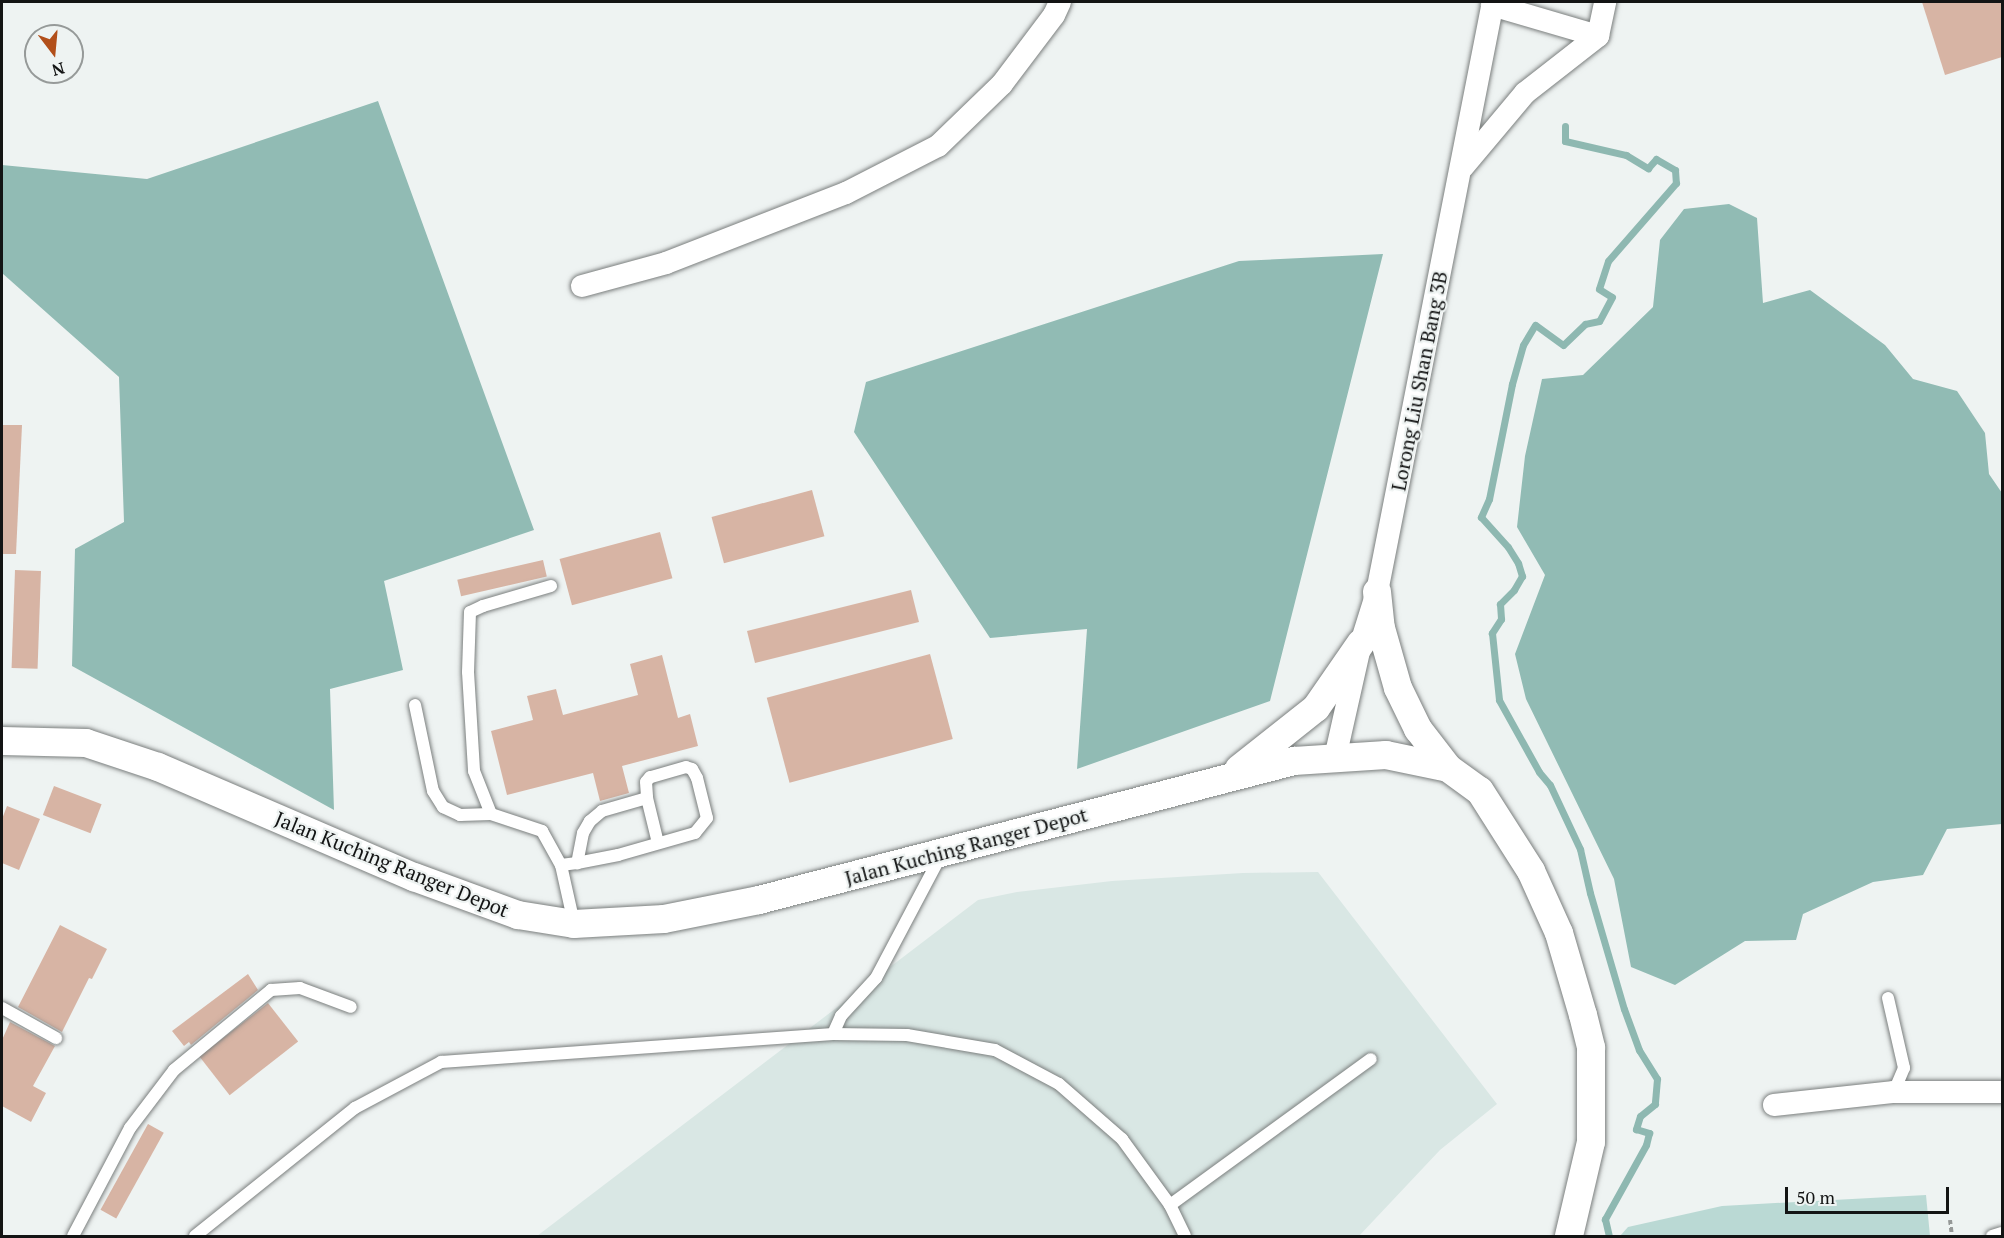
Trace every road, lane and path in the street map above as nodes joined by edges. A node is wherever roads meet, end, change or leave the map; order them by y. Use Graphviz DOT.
graph roads {
  1 [pos="1060,2"];
  2 [pos="1605,2"];
  3 [pos="1493,3"];
  4 [pos="1598,36"];
  5 [pos="1460,171"];
  6 [pos="582,286"];
  7 [pos="551,586"];
  8 [pos="1377,592"];
  9 [pos="1361,643"];
  10 [pos="415,705"];
  11 [pos="2,741"];
  12 [pos="1335,758"];
  13 [pos="1448,768"];
  14 [pos="1228,778"];
  15 [pos="647,798"];
  16 [pos="491,814"];
  17 [pos="658,843"];
  18 [pos="943,852"];
  19 [pos="577,863"];
  20 [pos="561,865"];
  21 [pos="574,924"];
  22 [pos="1888,998"];
  23 [pos="351,1007"];
  24 [pos="2,1008"];
  25 [pos="833,1034"];
  26 [pos="56,1038"];
  27 [pos="1371,1059"];
  28 [pos="1894,1092"];
  29 [pos="2002,1092"];
  30 [pos="1773,1105"];
  31 [pos="1170,1205"];
  32 [pos="1950,1220"];
  33 [pos="2002,1233"];
  34 [pos="73,1236"];
  35 [pos="195,1236"];
  36 [pos="1185,1236"];
  37 [pos="1569,1236"];
  38 [pos="1952,1236"];
  39 [pos="1992,1236"];
  1 -- 6 [label="street"];
  2 -- 4 [label="street"];
  3 -- 4 [label="street"];
  3 -- 5 [label="street, Lorong Liu Shan Bang 3B"];
  4 -- 5 [label="street"];
  5 -- 8 [label="street, Lorong Liu Shan Bang 3B"];
  7 -- 16 [label="lane"];
  8 -- 9 [label="street, Lorong Liu Shan Bang 3B"];
  8 -- 13 [label="street"];
  9 -- 12 [label="street, Lorong Liu Shan Bang 3B"];
  9 -- 14 [label="street"];
  10 -- 16 [label="lane"];
  11 -- 21 [label="street, Jalan Kuching Ranger Depot"];
  12 -- 13 [label="street, Jalan Kuching Ranger Depot"];
  12 -- 14 [label="street, Jalan Kuching Ranger Depot"];
  13 -- 37 [label="street, Jalan Kuching Ranger Depot"];
  14 -- 18 [label="street, Jalan Kuching Ranger Depot"];
  15 -- 17 [label="lane"];
  15 -- 17 [label="lane"];
  15 -- 19 [label="lane"];
  16 -- 20 [label="lane"];
  17 -- 19 [label="lane"];
  18 -- 21 [label="street, Jalan Kuching Ranger Depot"];
  18 -- 25 [label="lane"];
  19 -- 20 [label="lane"];
  20 -- 21 [label="lane"];
  22 -- 28 [label="lane"];
  23 -- 34 [label="lane"];
  24 -- 26 [label="lane"];
  25 -- 31 [label="lane"];
  25 -- 35 [label="lane"];
  27 -- 31 [label="lane"];
  28 -- 29 [label="street"];
  28 -- 30 [label="street"];
  31 -- 36 [label="lane"];
  32 -- 38 [label="path"];
  33 -- 39 [label="lane"];
}
